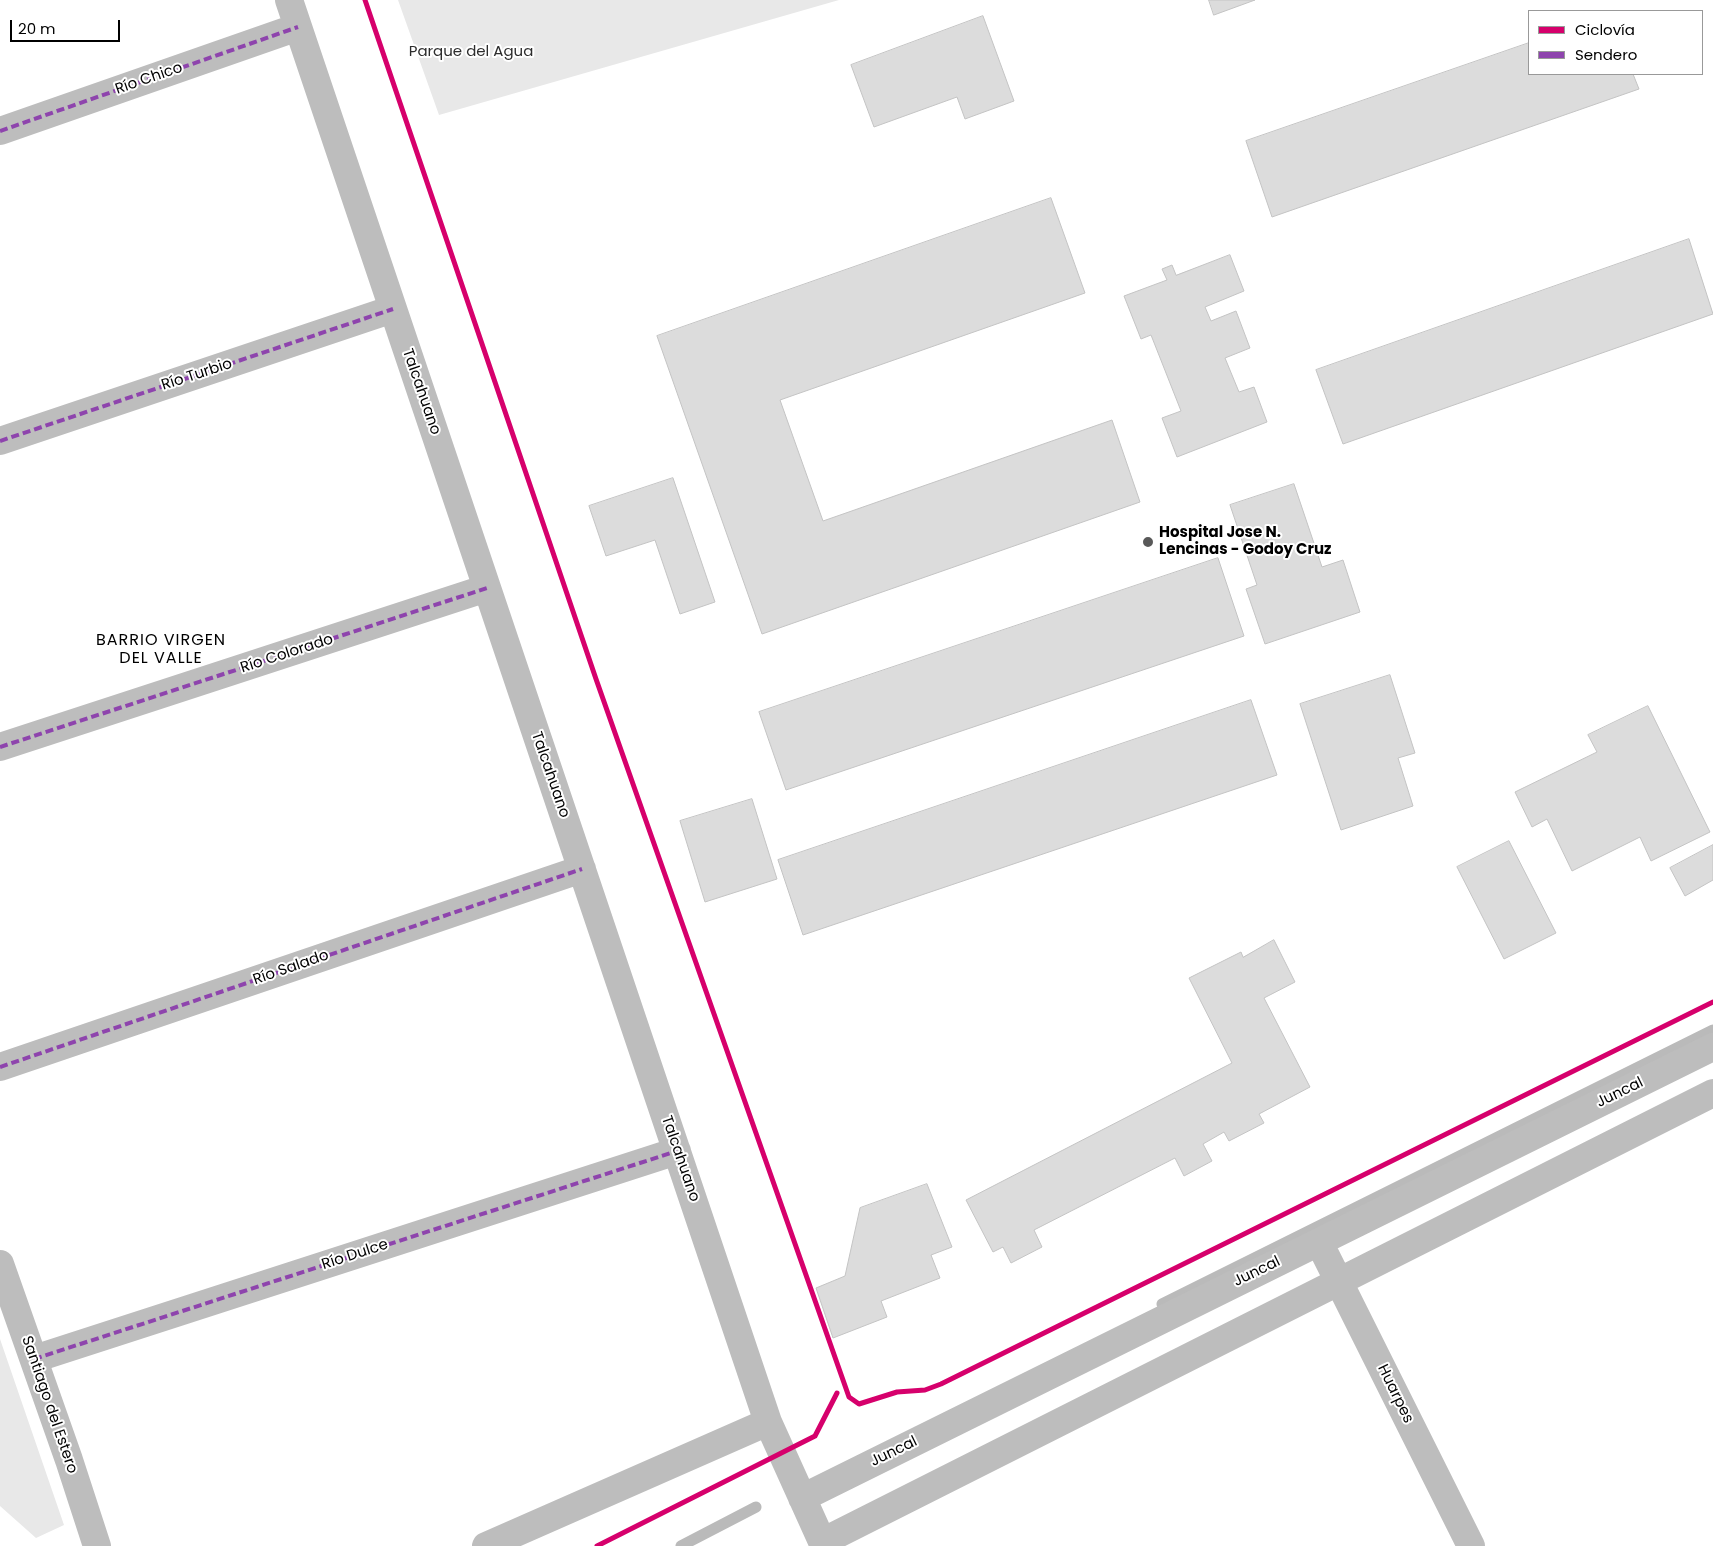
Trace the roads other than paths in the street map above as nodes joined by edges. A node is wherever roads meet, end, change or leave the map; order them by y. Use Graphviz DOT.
graph roads {
  1 [pos="289,0"];
  2 [pos="298,26"];
  3 [pos="0,131"];
  4 [pos="393,309"];
  5 [pos="0,441"];
  6 [pos="488,588"];
  7 [pos="0,747"];
  8 [pos="582,869"];
  9 [pos="1713,1047"];
  10 [pos="0,1067"];
  11 [pos="1713,1092"];
  12 [pos="677,1151"];
  13 [pos="1319,1242"];
  14 [pos="0,1264"];
  15 [pos="1339,1281"];
  16 [pos="34,1360"];
  17 [pos="768,1422"];
  18 [pos="802,1498"];
  19 [pos="823,1544"];
  20 [pos="97,1546"];
  21 [pos="486,1546"];
  22 [pos="1471,1546"];
  1 -- 2 [label="street, Talcahuano"];
  2 -- 3 [label="street, Río Chico"];
  2 -- 4 [label="street, Talcahuano"];
  4 -- 5 [label="street, Río Turbio"];
  4 -- 6 [label="street, Talcahuano"];
  6 -- 7 [label="street, Río Colorado"];
  6 -- 8 [label="street, Talcahuano"];
  8 -- 10 [label="street, Río Salado"];
  8 -- 12 [label="street, Talcahuano"];
  9 -- 13 [label="street, Juncal"];
  11 -- 15 [label="street"];
  12 -- 16 [label="street, Río Dulce"];
  12 -- 17 [label="street, Talcahuano"];
  13 -- 15 [label="street, Huarpes"];
  13 -- 18 [label="street, Juncal"];
  14 -- 16 [label="street, Santiago del Estero"];
  15 -- 19 [label="street"];
  15 -- 22 [label="street, Huarpes"];
  16 -- 20 [label="street, Santiago del Estero"];
  17 -- 18 [label="street, Talcahuano"];
  17 -- 21 [label="street"];
  18 -- 19 [label="street, Talcahuano"];
}
